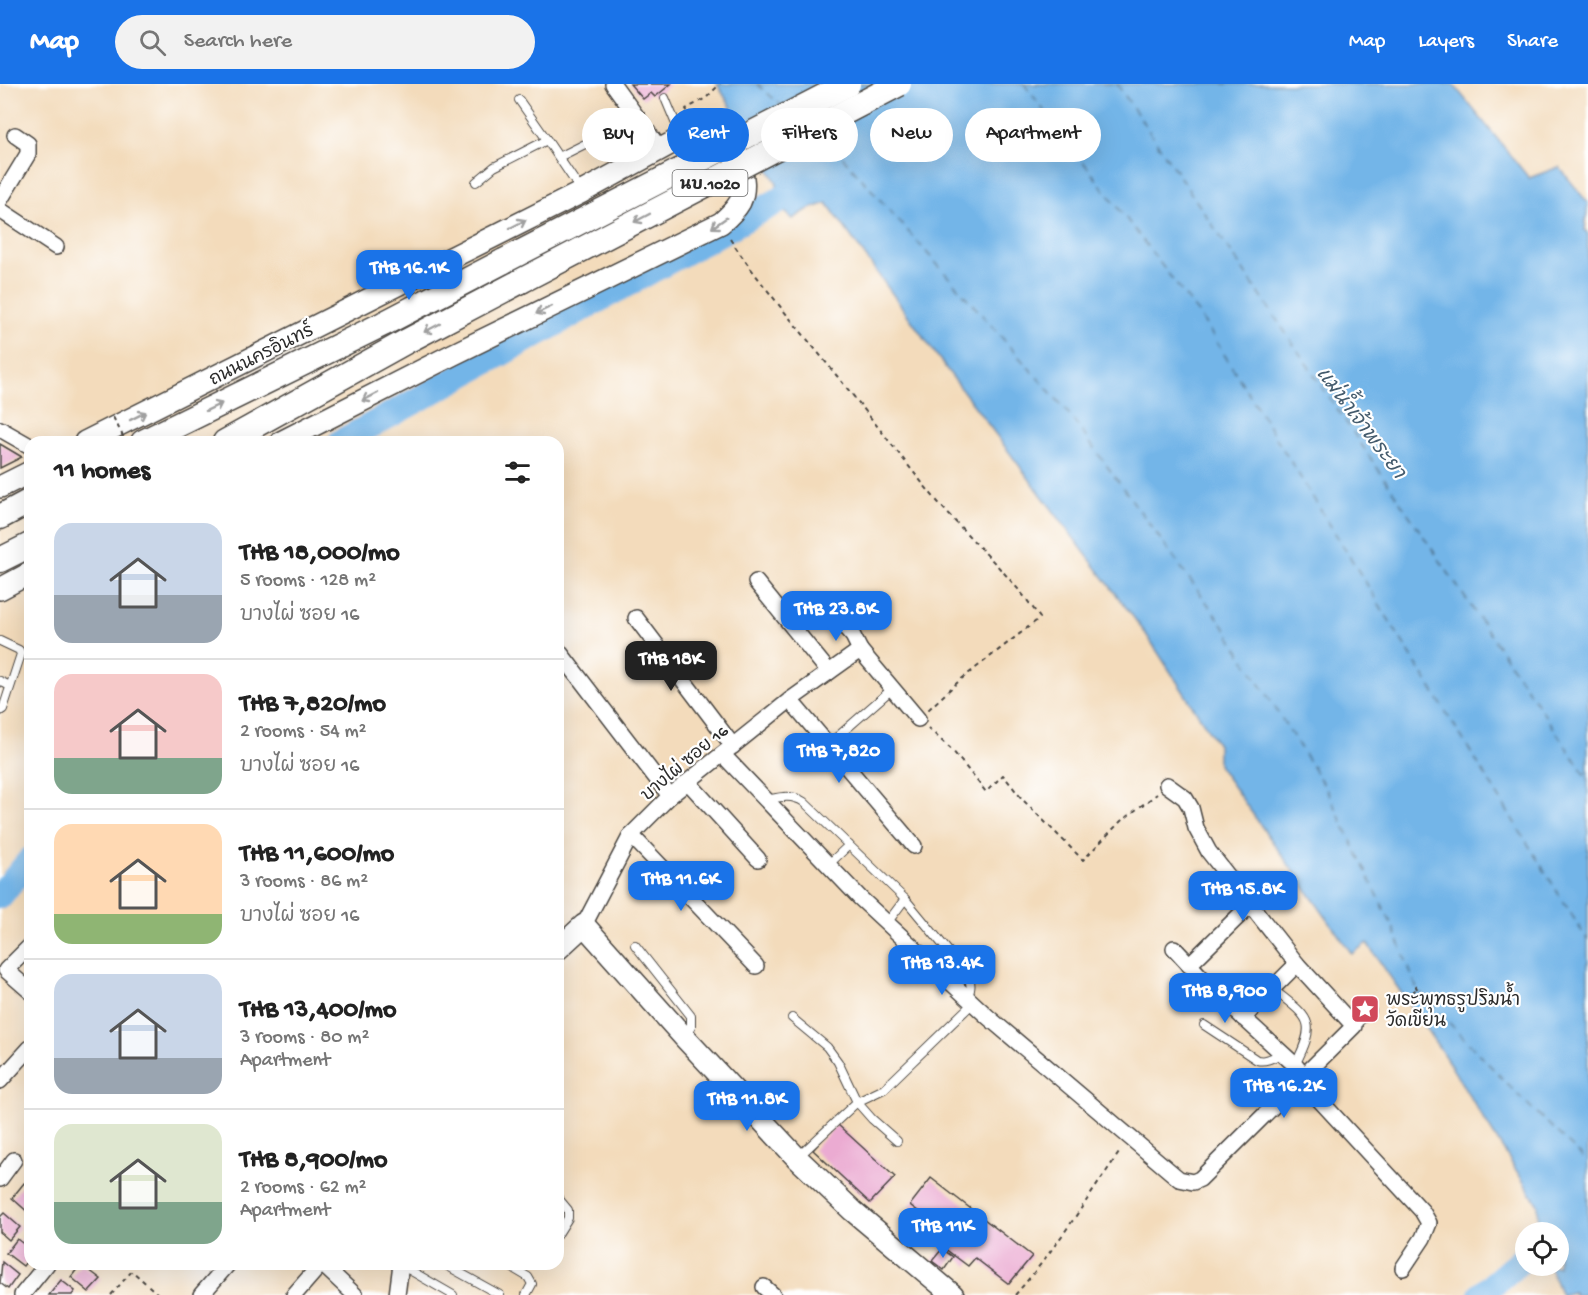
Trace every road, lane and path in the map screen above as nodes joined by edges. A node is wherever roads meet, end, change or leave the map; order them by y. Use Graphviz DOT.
graph roads {
  1 [pos="613,84"];
  2 [pos="720,84"];
  3 [pos="848,84"];
  4 [pos="899,84"];
  5 [pos="665,99"];
  6 [pos="519,100"];
  7 [pos="671,108"];
  8 [pos="688,108"];
  9 [pos="15,135"];
  10 [pos="547,140"];
  11 [pos="582,146"];
  12 [pos="667,146"];
  13 [pos="660,149"];
  14 [pos="559,157"];
  15 [pos="738,162"];
  16 [pos="476,182"];
  17 [pos="582,192"];
  18 [pos="0,200"];
  19 [pos="4,215"];
  20 [pos="728,236"];
  21 [pos="56,247"];
  22 [pos="113,417"];
  23 [pos="0,429"];
  24 [pos="98,436"];
  25 [pos="123,436"];
  26 [pos="155,436"];
  27 [pos="236,436"];
  28 [pos="293,436"];
  29 [pos="24,443"];
  30 [pos="24,474"];
  31 [pos="0,487"];
  32 [pos="24,504"];
  33 [pos="0,517"];
  34 [pos="24,547"];
  35 [pos="0,560"];
  36 [pos="24,576"];
  37 [pos="756,582"];
  38 [pos="0,589"];
  39 [pos="636,618"];
  40 [pos="838,619"];
  41 [pos="0,641"];
  42 [pos="860,650"];
  43 [pos="564,658"];
  44 [pos="829,672"];
  45 [pos="0,681"];
  46 [pos="10,686"];
  47 [pos="892,689"];
  48 [pos="790,700"];
  49 [pos="0,711"];
  50 [pos="918,719"];
  51 [pos="836,738"];
  52 [pos="728,751"];
  53 [pos="688,782"];
  54 [pos="1163,789"];
  55 [pos="670,796"];
  56 [pos="766,800"];
  57 [pos="631,835"];
  58 [pos="849,845"];
  59 [pos="914,846"];
  60 [pos="758,859"];
  61 [pos="828,865"];
  62 [pos="905,899"];
  63 [pos="1251,905"];
  64 [pos="887,923"];
  65 [pos="584,925"];
  66 [pos="564,943"];
  67 [pos="635,945"];
  68 [pos="1174,948"];
  69 [pos="24,952"];
  70 [pos="953,958"];
  71 [pos="1297,964"];
  72 [pos="1189,965"];
  73 [pos="756,966"];
  74 [pos="943,973"];
  75 [pos="24,986"];
  76 [pos="1273,988"];
  77 [pos="1417,988"];
  78 [pos="1404,997"];
  79 [pos="970,1000"];
  80 [pos="1372,1011"];
  81 [pos="792,1018"];
  82 [pos="1243,1018"];
  83 [pos="1204,1025"];
  84 [pos="1354,1026"];
  85 [pos="683,1036"];
  86 [pos="1282,1053"];
  87 [pos="24,1054"];
  88 [pos="3,1073"];
  89 [pos="1300,1073"];
  90 [pos="857,1102"];
  91 [pos="1130,1137"];
  92 [pos="897,1140"];
  93 [pos="797,1158"];
  94 [pos="14,1160"];
  95 [pos="0,1179"];
  96 [pos="564,1205"];
  97 [pos="564,1224"];
  98 [pos="1403,1268"];
  99 [pos="42,1270"];
  100 [pos="223,1270"];
  101 [pos="317,1270"];
  102 [pos="329,1270"];
  103 [pos="401,1270"];
  104 [pos="410,1270"];
  105 [pos="455,1270"];
  106 [pos="516,1270"];
  107 [pos="21,1295"];
  108 [pos="111,1295"];
  109 [pos="159,1295"];
  110 [pos="201,1295"];
  111 [pos="294,1295"];
  112 [pos="356,1295"];
  113 [pos="397,1295"];
  114 [pos="453,1295"];
  115 [pos="500,1295"];
  116 [pos="526,1295"];
  117 [pos="953,1295"];
  118 [pos="1014,1295"];
  1 -- 13 [label="street"];
  2 -- 8 [label="path"];
  26 -- 3 [label="main road, ถนนนครอินทร์ / นบ.1020, one-way, bridge"];
  4 -- 27 [label="main road, นบ.1020, one-way, bridge"];
  5 -- 7 [label="lane"];
  6 -- 10 [label="lane"];
  9 -- 18 [label="street"];
  10 -- 14 [label="lane"];
  10 -- 16 [label="lane"];
  11 -- 14 [label="lane"];
  12 -- 13 [label="main road, ถนนนครอินทร์ / นบ.1020"];
  13 -- 17 [label="main road, ถนนนครอินทร์ / นบ.1020"];
  14 -- 17 [label="lane"];
  15 -- 28 [label="main road, นบ.1020, one-way"];
  24 -- 17 [label="main road, ถนนนครอินทร์ / นบ.1020, one-way"];
  19 -- 21 [label="street"];
  20 -- 50 [label="path"];
  22 -- 25 [label="path, bridge"];
  23 -- 29 [label="street"];
  30 -- 31 [label="main road"];
  32 -- 33 [label="main road"];
  34 -- 35 [label="main road"];
  36 -- 38 [label="main road"];
  37 -- 44 [label="street"];
  39 -- 52 [label="street"];
  40 -- 42 [label="street"];
  41 -- 46 [label="lane"];
  42 -- 44 [label="street, บางไผ่ ซอย 16"];
  42 -- 47 [label="street"];
  43 -- 55 [label="street"];
  44 -- 48 [label="street, บางไผ่ ซอย 16"];
  45 -- 46 [label="lane"];
  46 -- 49 [label="lane"];
  47 -- 50 [label="street"];
  47 -- 51 [label="lane"];
  48 -- 52 [label="street, บางไผ่ ซอย 16"];
  48 -- 59 [label="street"];
  50 -- 54 [label="path"];
  52 -- 53 [label="street, บางไผ่ ซอย 16"];
  52 -- 56 [label="street"];
  53 -- 55 [label="street, บางไผ่ ซอย 16"];
  53 -- 60 [label="street"];
  54 -- 63 [label="street"];
  55 -- 57 [label="street, บางไผ่ ซอย 16"];
  56 -- 58 [label="lane"];
  56 -- 61 [label="street"];
  57 -- 65 [label="street, บางไผ่ ซอย 16"];
  57 -- 73 [label="street"];
  58 -- 61 [label="lane"];
  58 -- 62 [label="lane"];
  61 -- 64 [label="street"];
  62 -- 64 [label="lane"];
  62 -- 70 [label="lane"];
  63 -- 71 [label="street"];
  63 -- 72 [label="street"];
  64 -- 74 [label="street"];
  65 -- 66 [label="main road"];
  65 -- 85 [label="main road"];
  67 -- 85 [label="lane"];
  68 -- 72 [label="street"];
  69 -- 75 [label="street"];
  70 -- 74 [label="lane"];
  70 -- 79 [label="lane"];
  71 -- 76 [label="street"];
  71 -- 84 [label="street"];
  72 -- 82 [label="street"];
  74 -- 79 [label="street"];
  76 -- 82 [label="street"];
  76 -- 89 [label="lane"];
  77 -- 78 [label="path"];
  79 -- 90 [label="lane"];
  79 -- 91 [label="street"];
  80 -- 84 [label="lane"];
  81 -- 90 [label="lane"];
  82 -- 86 [label="street"];
  83 -- 86 [label="lane"];
  84 -- 89 [label="street"];
  85 -- 93 [label="main road"];
  86 -- 89 [label="street"];
  87 -- 88 [label="street"];
  89 -- 91 [label="street"];
  89 -- 98 [label="street"];
  90 -- 92 [label="lane"];
  90 -- 93 [label="lane"];
  91 -- 118 [label="path"];
  93 -- 117 [label="main road"];
  94 -- 95 [label="street"];
  96 -- 97 [label="lane"];
  99 -- 107 [label="street"];
  100 -- 110 [label="street"];
  101 -- 111 [label="street"];
  102 -- 112 [label="street"];
  103 -- 113 [label="street"];
  104 -- 114 [label="lane"];
  105 -- 115 [label="lane"];
  106 -- 116 [label="lane"];
  108 -- 109 [label="path"];
}
